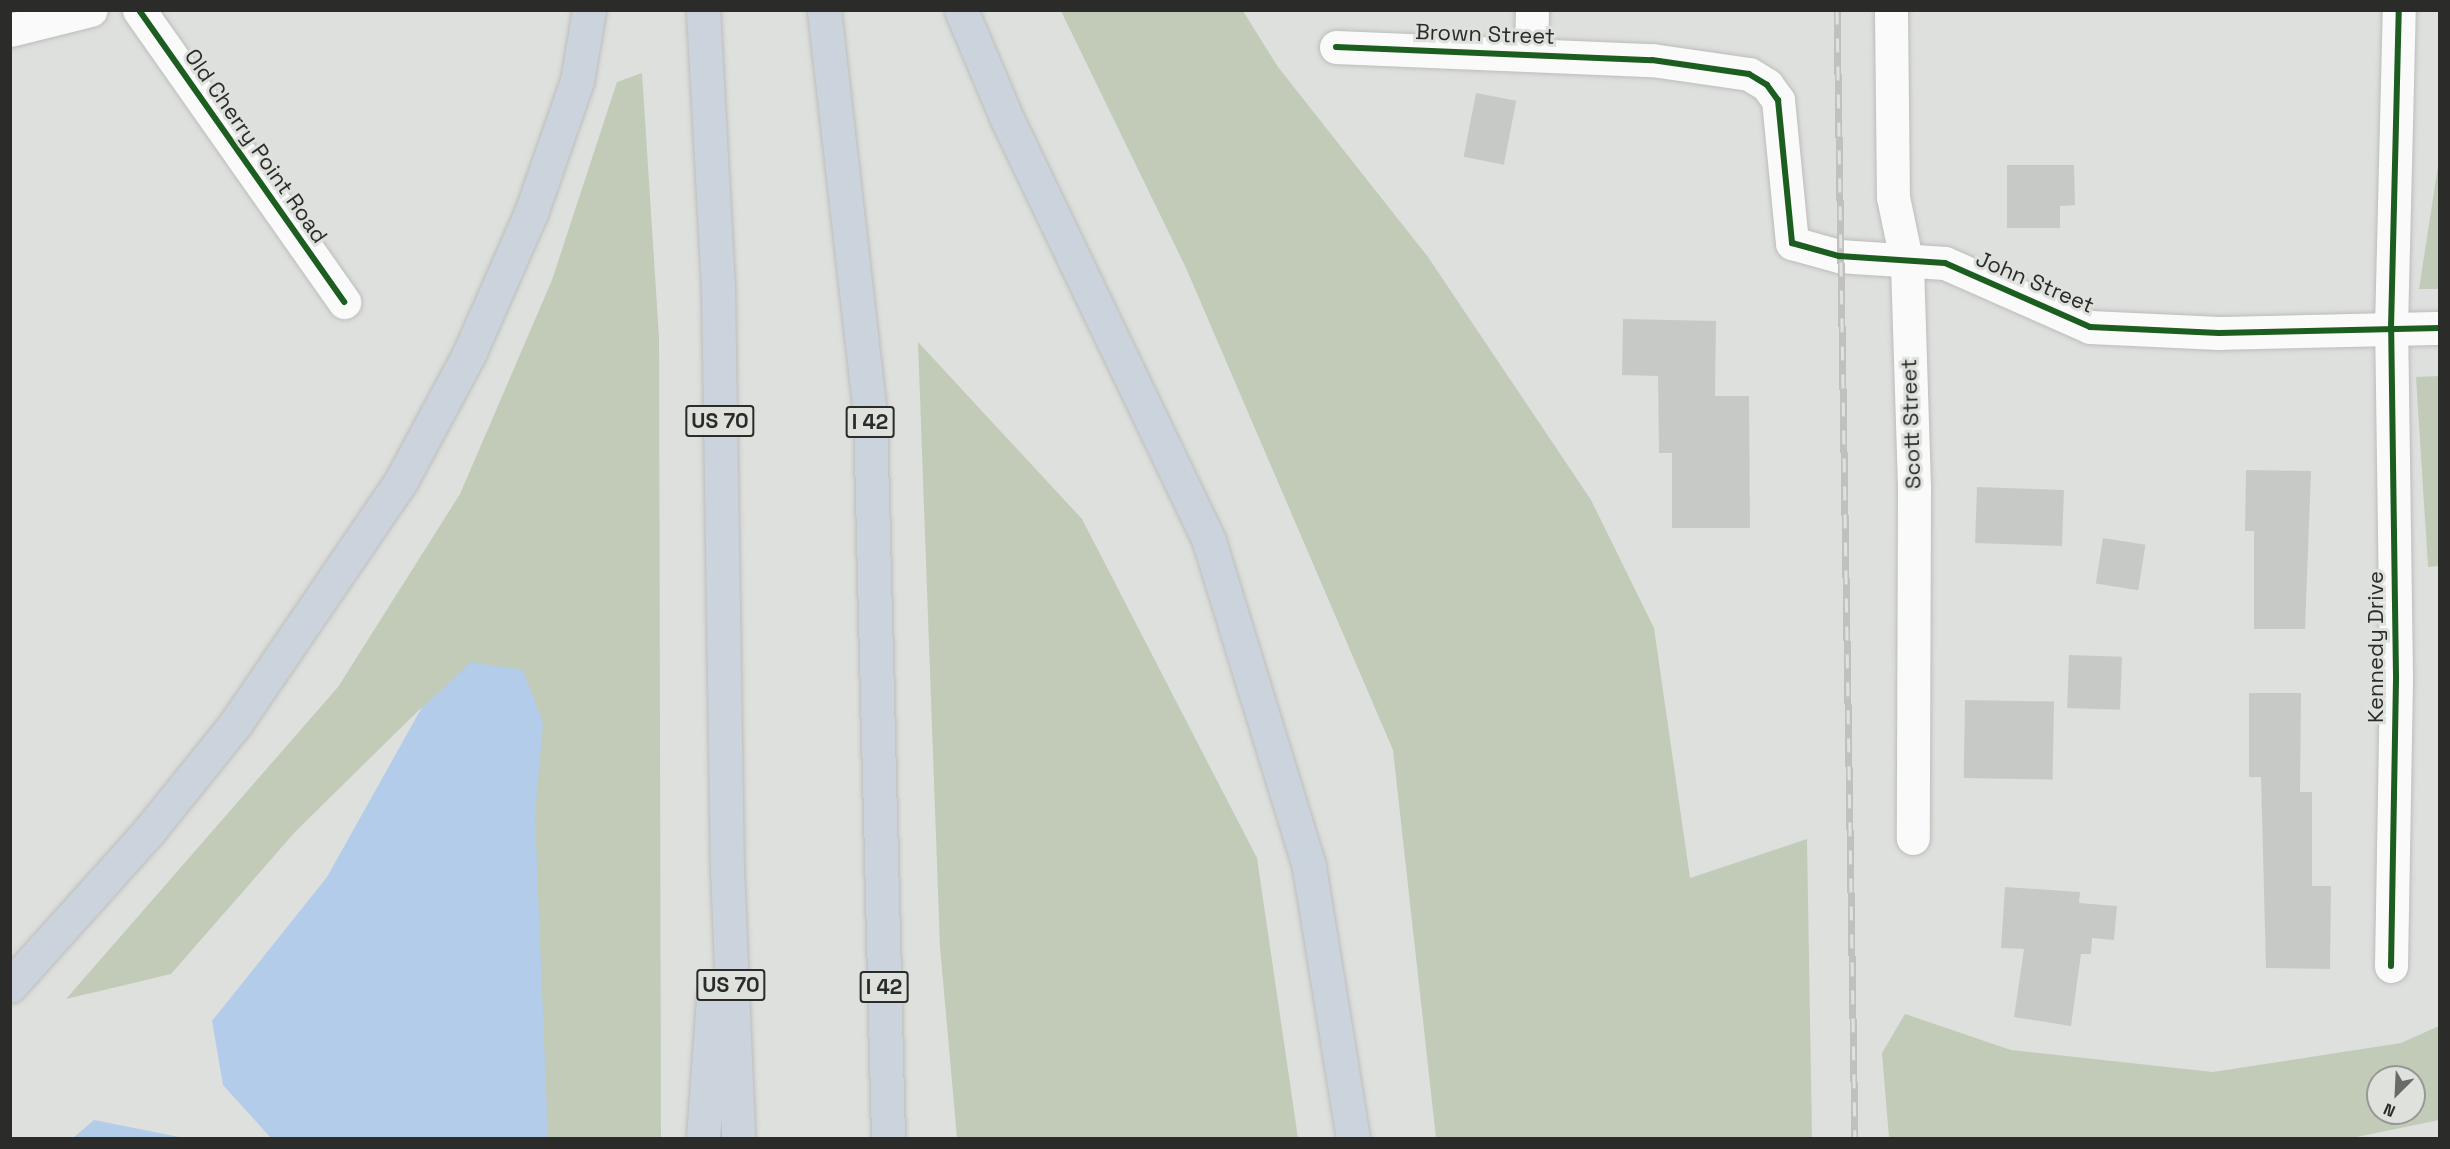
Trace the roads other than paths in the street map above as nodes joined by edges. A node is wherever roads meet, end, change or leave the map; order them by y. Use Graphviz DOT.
graph roads {
  1 [pos="91,10"];
  2 [pos="139,10"];
  3 [pos="590,10"];
  4 [pos="704,10"];
  5 [pos="824,10"];
  6 [pos="961,10"];
  7 [pos="1532,10"];
  8 [pos="1891,10"];
  9 [pos="2398,10"];
  10 [pos="10,30"];
  11 [pos="1336,47"];
  12 [pos="1531,53"];
  13 [pos="1759,78"];
  14 [pos="1907,264"];
  15 [pos="344,302"];
  16 [pos="2391,328"];
  17 [pos="2439,328"];
  18 [pos="726,832"];
  19 [pos="1912,838"];
  20 [pos="2391,966"];
  21 [pos="10,986"];
  22 [pos="703,1138"];
  23 [pos="738,1138"];
  24 [pos="888,1138"];
  25 [pos="1353,1138"];
  1 -- 10 [label="street"];
  2 -- 15 [label="street, Old Cherry Point Road"];
  3 -- 21 [label="highway"];
  4 -- 18 [label="highway, US 70"];
  5 -- 24 [label="highway, I 42"];
  6 -- 25 [label="highway"];
  7 -- 12 [label="street"];
  8 -- 14 [label="street, Scott Street"];
  9 -- 16 [label="street, Kennedy Drive"];
  11 -- 12 [label="street, Brown Street"];
  12 -- 13 [label="street, Brown Street"];
  13 -- 14 [label="street, John Street"];
  14 -- 16 [label="street, John Street"];
  14 -- 19 [label="street, Scott Street"];
  16 -- 17 [label="street, John Street"];
  16 -- 20 [label="street, Kennedy Drive"];
  18 -- 22 [label="highway"];
  18 -- 23 [label="highway, US 70"];
}
